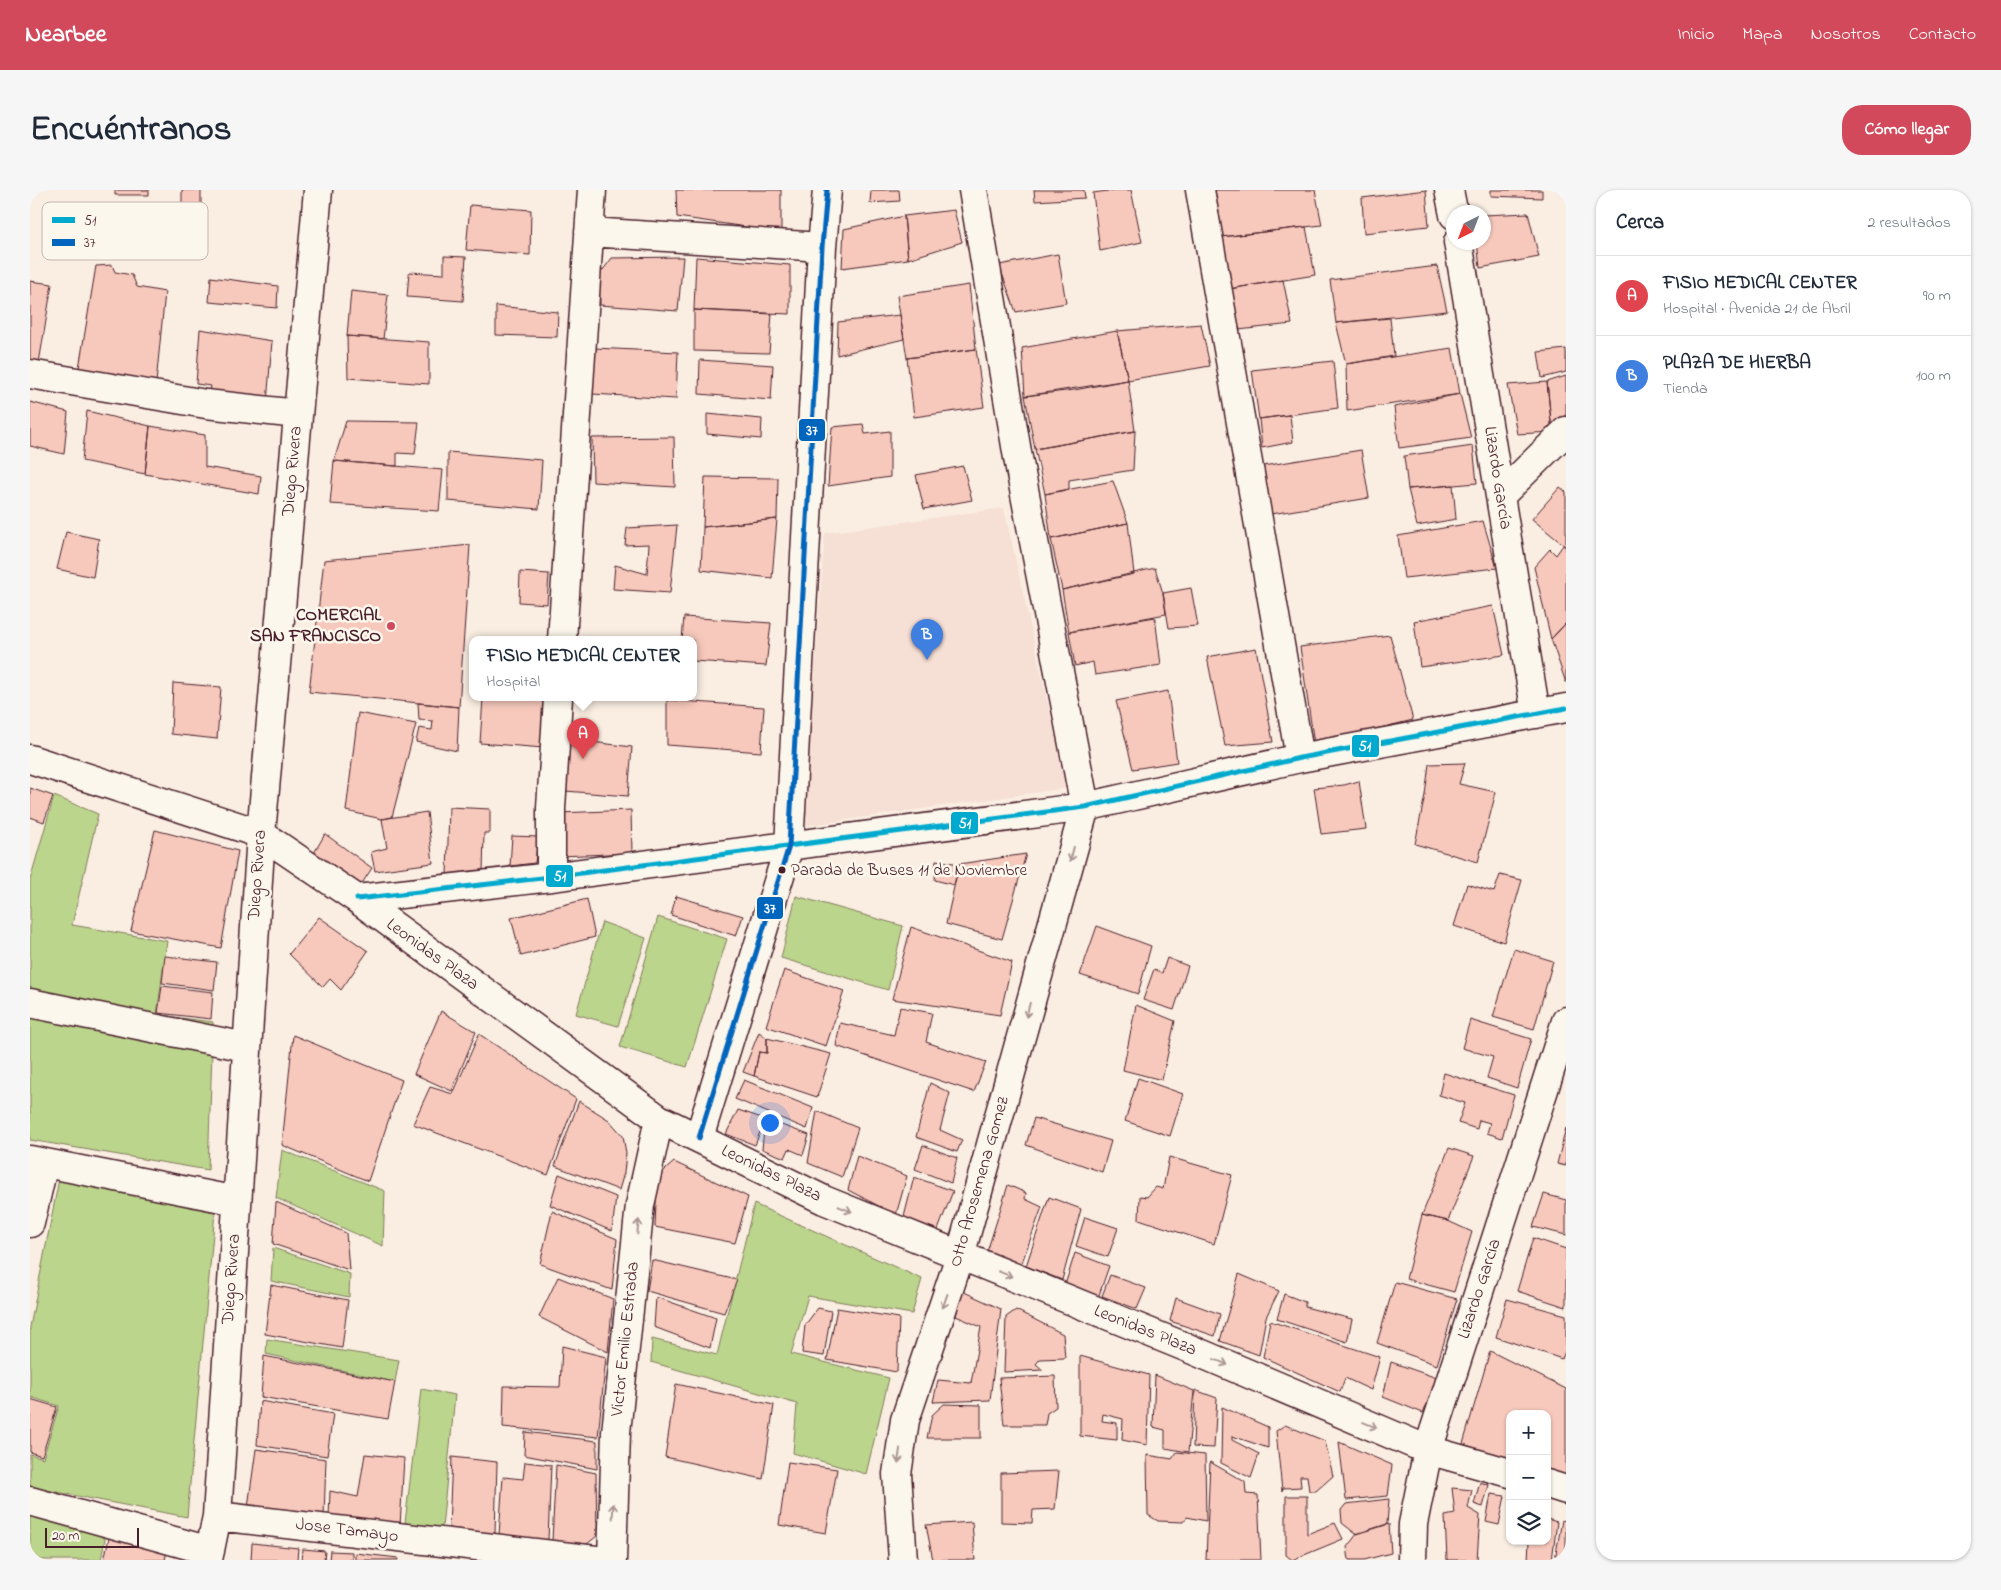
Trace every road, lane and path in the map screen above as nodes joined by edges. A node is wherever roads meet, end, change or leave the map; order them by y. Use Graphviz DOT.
graph roads {
  1 [pos="318,190"];
  2 [pos="592,190"];
  3 [pos="827,190"];
  4 [pos="973,190"];
  5 [pos="1200,190"];
  6 [pos="1449,190"];
  7 [pos="1452,205"];
  8 [pos="589,232"];
  9 [pos="822,247"];
  10 [pos="1459,250"];
  11 [pos="30,374"];
  12 [pos="298,414"];
  13 [pos="1566,431"];
  14 [pos="1500,496"];
  15 [pos="562,636"];
  16 [pos="558,701"];
  17 [pos="1566,708"];
  18 [pos="1536,714"];
  19 [pos="1300,758"];
  20 [pos="30,759"];
  21 [pos="1085,807"];
  22 [pos="261,834"];
  23 [pos="789,846"];
  24 [pos="551,878"];
  25 [pos="357,899"];
  26 [pos="30,1003"];
  27 [pos="1566,1022"];
  28 [pos="246,1047"];
  29 [pos="659,1120"];
  30 [pos="699,1138"];
  31 [pos="37,1162"];
  32 [pos="237,1201"];
  33 [pos="30,1223"];
  34 [pos="960,1256"];
  35 [pos="1428,1450"];
  36 [pos="1506,1472"];
  37 [pos="1551,1485"];
  38 [pos="1566,1490"];
  39 [pos="30,1501"];
  40 [pos="217,1516"];
  41 [pos="209,1555"];
  42 [pos="596,1560"];
  43 [pos="612,1560"];
  44 [pos="903,1560"];
  45 [pos="1412,1560"];
  1 -- 12 [label="street, Diego Rivera"];
  2 -- 8 [label="street"];
  3 -- 9 [label="street"];
  4 -- 21 [label="street"];
  5 -- 19 [label="street"];
  6 -- 7 [label="street"];
  8 -- 9 [label="street"];
  8 -- 15 [label="street"];
  9 -- 23 [label="street"];
  10 -- 14 [label="street, Lizardo García"];
  11 -- 12 [label="street"];
  12 -- 22 [label="street, Diego Rivera"];
  13 -- 14 [label="street"];
  14 -- 18 [label="street, Lizardo García"];
  16 -- 24 [label="street"];
  17 -- 18 [label="street"];
  18 -- 19 [label="street"];
  19 -- 21 [label="street"];
  20 -- 22 [label="street, Leonidas Plaza"];
  21 -- 23 [label="street"];
  21 -- 34 [label="street, Otto Arosemena Gomez, one-way"];
  22 -- 25 [label="street, Leonidas Plaza"];
  22 -- 28 [label="street, Diego Rivera"];
  23 -- 24 [label="street"];
  23 -- 30 [label="street"];
  24 -- 25 [label="street"];
  25 -- 29 [label="street, Leonidas Plaza"];
  26 -- 28 [label="street"];
  27 -- 35 [label="street, Lizardo García"];
  28 -- 32 [label="street, Diego Rivera"];
  29 -- 30 [label="street, Leonidas Plaza"];
  43 -- 29 [label="street, Victor Emilio Estrada, one-way"];
  30 -- 34 [label="street, Leonidas Plaza, one-way"];
  31 -- 32 [label="street"];
  31 -- 33 [label="street"];
  32 -- 40 [label="street, Diego Rivera"];
  34 -- 35 [label="street, Leonidas Plaza, one-way"];
  34 -- 44 [label="street, Otto Arosemena Gomez, one-way"];
  35 -- 36 [label="street, Leonidas Plaza"];
  35 -- 45 [label="street, Lizardo García"];
  37 -- 38 [label="street"];
  39 -- 41 [label="street"];
  40 -- 41 [label="street, Diego Rivera"];
  40 -- 42 [label="street, Jose Tamayo"];
}
